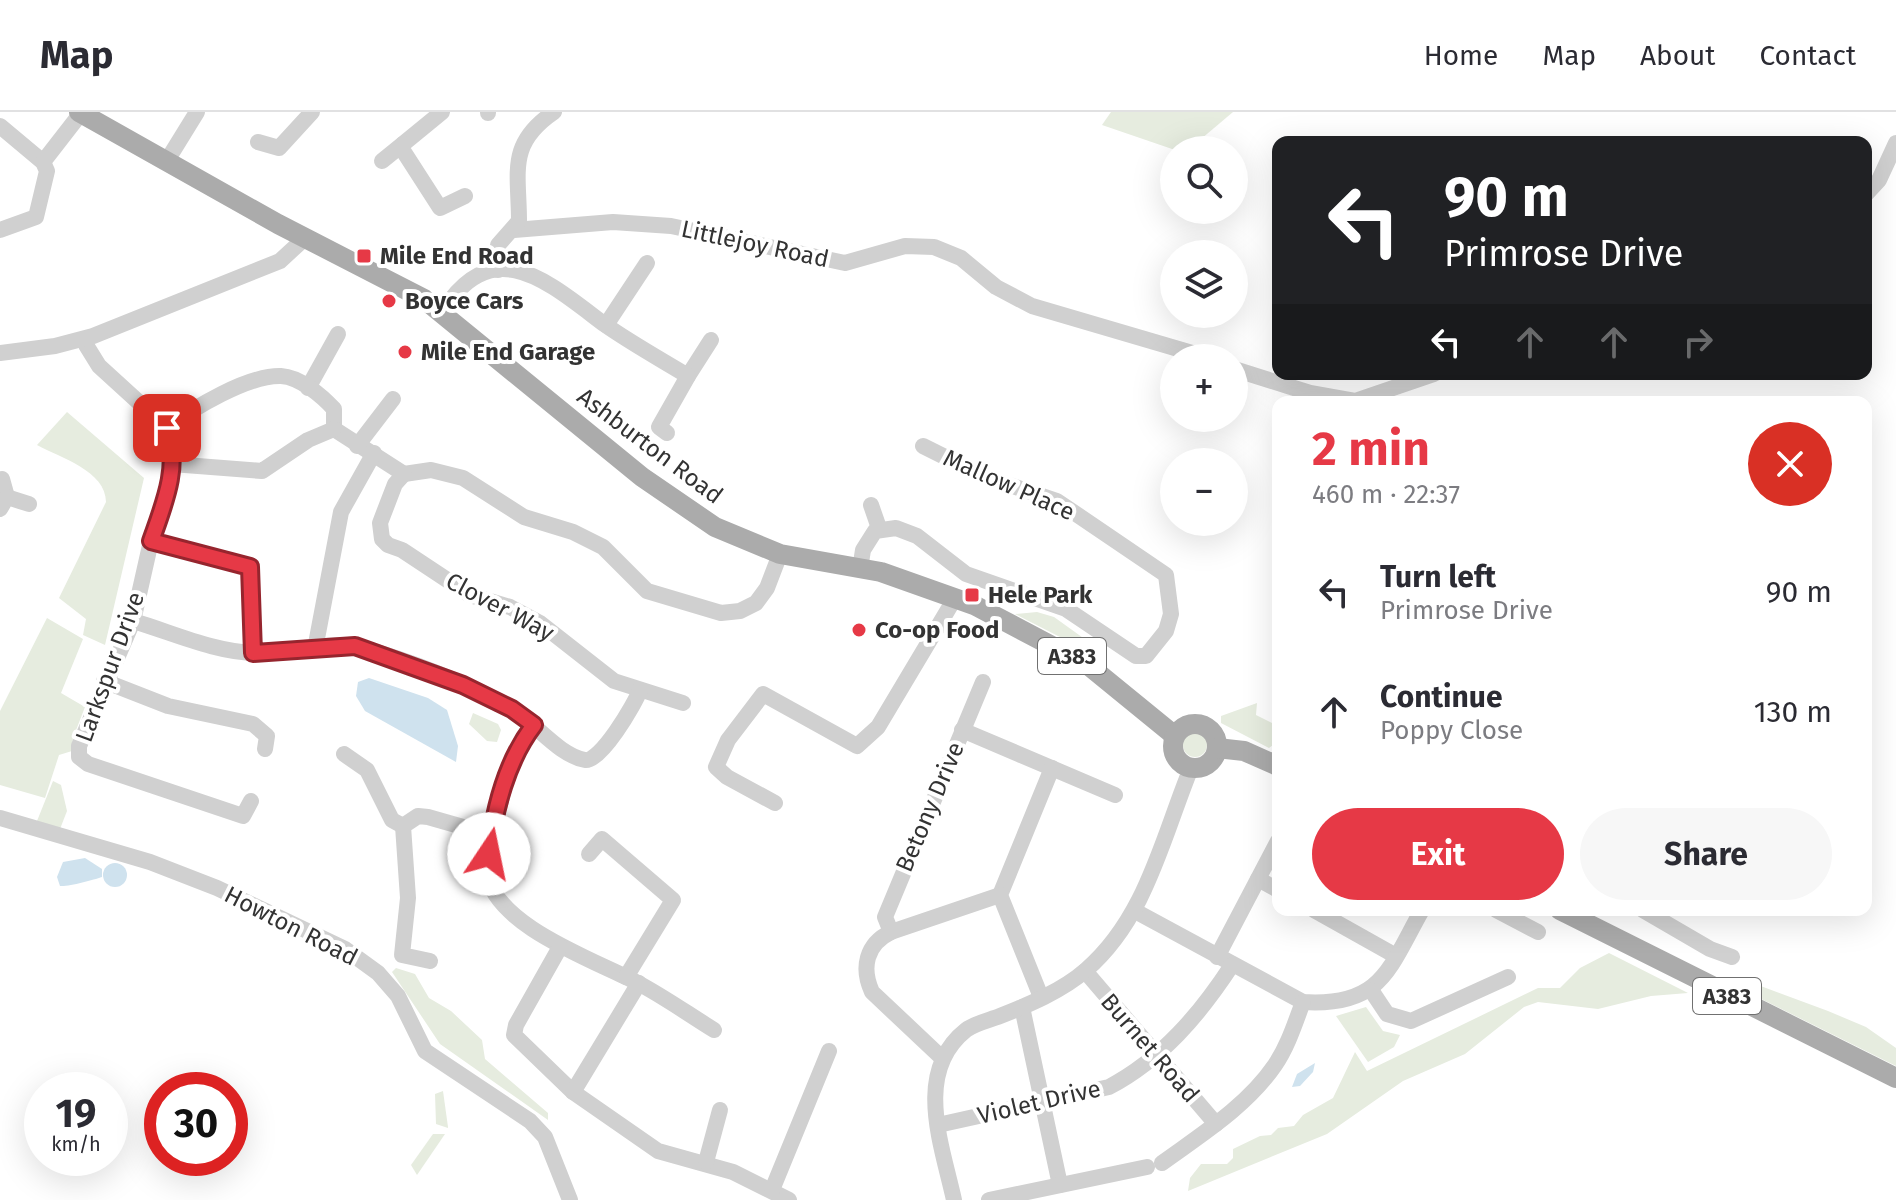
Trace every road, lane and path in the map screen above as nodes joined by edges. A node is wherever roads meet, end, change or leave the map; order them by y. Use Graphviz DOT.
graph roads {
  1 [pos="197,112"];
  2 [pos="312,112"];
  3 [pos="442,112"];
  4 [pos="554,112"];
  5 [pos="80,113"];
  6 [pos="0,126"];
  7 [pos="258,142"];
  8 [pos="1896,143"];
  9 [pos="403,144"];
  10 [pos="168,159"];
  11 [pos="382,161"];
  12 [pos="43,162"];
  13 [pos="1872,188"];
  14 [pos="465,196"];
  15 [pos="0,230"];
  16 [pos="514,230"];
  17 [pos="305,238"];
  18 [pos="647,263"];
  19 [pos="498,270"];
  20 [pos="442,312"];
  21 [pos="606,325"];
  22 [pos="338,334"];
  23 [pos="711,340"];
  24 [pos="1161,344"];
  25 [pos="86,345"];
  26 [pos="0,353"];
  27 [pos="1248,373"];
  28 [pos="688,376"];
  29 [pos="1416,380"];
  30 [pos="308,388"];
  31 [pos="1327,396"];
  32 [pos="1370,396"];
  33 [pos="393,399"];
  34 [pos="167,428"];
  35 [pos="334,429"];
  36 [pos="667,433"];
  37 [pos="357,446"];
  38 [pos="923,446"];
  39 [pos="374,453"];
  40 [pos="172,464"];
  41 [pos="404,474"];
  42 [pos="2,479"];
  43 [pos="4,503"];
  44 [pos="29,504"];
  45 [pos="871,505"];
  46 [pos="879,528"];
  47 [pos="151,541"];
  48 [pos="780,554"];
  49 [pos="860,569"];
  50 [pos="955,598"];
  51 [pos="133,621"];
  52 [pos="315,649"];
  53 [pos="253,653"];
  54 [pos="104,681"];
  55 [pos="983,682"];
  56 [pos="640,690"];
  57 [pos="683,703"];
  58 [pos="534,725"];
  59 [pos="962,730"];
  60 [pos="1175,736"];
  61 [pos="1217,748"];
  62 [pos="265,749"];
  63 [pos="344,754"];
  64 [pos="1272,763"];
  65 [pos="1052,768"];
  66 [pos="1191,768"];
  67 [pos="1115,795"];
  68 [pos="775,803"];
  69 [pos="244,815"];
  70 [pos="0,818"];
  71 [pos="403,826"];
  72 [pos="491,835"];
  73 [pos="1272,852"];
  74 [pos="589,854"];
  75 [pos="1258,879"];
  76 [pos="1272,887"];
  77 [pos="1000,895"];
  78 [pos="1135,911"];
  79 [pos="1325,916"];
  80 [pos="1419,916"];
  81 [pos="1507,916"];
  82 [pos="1572,916"];
  83 [pos="1653,916"];
  84 [pos="891,932"];
  85 [pos="1538,932"];
  86 [pos="560,947"];
  87 [pos="1396,956"];
  88 [pos="1217,957"];
  89 [pos="1732,957"];
  90 [pos="430,961"];
  91 [pos="1232,965"];
  92 [pos="1085,971"];
  93 [pos="1508,977"];
  94 [pos="632,980"];
  95 [pos="1371,990"];
  96 [pos="1041,997"];
  97 [pos="1303,1002"];
  98 [pos="1022,1007"];
  99 [pos="714,1030"];
  100 [pos="829,1051"];
  101 [pos="1156,1055"];
  102 [pos="942,1058"];
  103 [pos="1896,1078"];
  104 [pos="573,1092"];
  105 [pos="1044,1102"];
  106 [pos="720,1110"];
  107 [pos="1216,1124"];
  108 [pos="938,1125"];
  109 [pos="706,1162"];
  110 [pos="1060,1185"];
  111 [pos="772,1190"];
  112 [pos="570,1200"];
  113 [pos="789,1200"];
  114 [pos="954,1200"];
  115 [pos="989,1200"];
  1 -- 10 [label="street"];
  2 -- 7 [label="street"];
  3 -- 9 [label="street"];
  4 -- 16 [label="street"];
  5 -- 10 [label="main road, Ashburton Road / A383"];
  5 -- 12 [label="street"];
  6 -- 12 [label="street"];
  8 -- 13 [label="street"];
  9 -- 11 [label="street"];
  9 -- 14 [label="street"];
  10 -- 17 [label="main road, Ashburton Road / A383"];
  12 -- 15 [label="street"];
  16 -- 19 [label="street"];
  16 -- 24 [label="street, Littlejoy Road"];
  17 -- 20 [label="main road, Ashburton Road / A383"];
  17 -- 26 [label="street"];
  18 -- 21 [label="street"];
  19 -- 20 [label="street"];
  19 -- 21 [label="street"];
  20 -- 48 [label="main road, Ashburton Road / A383"];
  21 -- 28 [label="street"];
  22 -- 30 [label="street"];
  23 -- 28 [label="street"];
  25 -- 34 [label="street"];
  27 -- 31 [label="street"];
  28 -- 36 [label="street"];
  29 -- 32 [label="street"];
  30 -- 34 [label="street"];
  30 -- 35 [label="street"];
  33 -- 37 [label="street"];
  34 -- 40 [label="street, Larkspur Drive"];
  35 -- 37 [label="street"];
  35 -- 40 [label="street"];
  37 -- 39 [label="street"];
  38 -- 46 [label="street, Mallow Place"];
  39 -- 41 [label="street"];
  39 -- 52 [label="street"];
  40 -- 47 [label="street, Larkspur Drive"];
  41 -- 48 [label="street"];
  41 -- 56 [label="street, Clover Way"];
  42 -- 43 [label="street"];
  43 -- 44 [label="street"];
  45 -- 46 [label="street"];
  46 -- 49 [label="street"];
  47 -- 51 [label="street, Larkspur Drive"];
  47 -- 53 [label="street"];
  48 -- 49 [label="main road, Ashburton Road / A383"];
  49 -- 50 [label="main road, Ashburton Road / A383"];
  50 -- 60 [label="main road, Ashburton Road / A383"];
  50 -- 68 [label="street"];
  51 -- 53 [label="street"];
  51 -- 54 [label="street, Larkspur Drive"];
  52 -- 53 [label="street"];
  52 -- 58 [label="street"];
  54 -- 62 [label="street"];
  54 -- 69 [label="street, Larkspur Drive"];
  55 -- 59 [label="street, Betony Drive"];
  56 -- 57 [label="street, Clover Way"];
  56 -- 58 [label="street"];
  58 -- 72 [label="street"];
  59 -- 65 [label="street"];
  59 -- 84 [label="street, Betony Drive"];
  60 -- 61 [label="main road"];
  60 -- 66 [label="main road, Ashburton Road / A383"];
  61 -- 64 [label="main road"];
  61 -- 66 [label="main road"];
  63 -- 71 [label="street"];
  65 -- 67 [label="street"];
  65 -- 77 [label="street"];
  66 -- 78 [label="street"];
  70 -- 112 [label="street, Howton Road"];
  71 -- 72 [label="street"];
  71 -- 90 [label="street"];
  72 -- 86 [label="street"];
  73 -- 75 [label="street"];
  74 -- 94 [label="street"];
  75 -- 76 [label="street"];
  75 -- 88 [label="street"];
  77 -- 84 [label="street"];
  77 -- 96 [label="street"];
  78 -- 88 [label="street"];
  78 -- 92 [label="street"];
  79 -- 87 [label="street"];
  80 -- 87 [label="street"];
  81 -- 85 [label="street"];
  82 -- 103 [label="main road, A383"];
  83 -- 89 [label="street"];
  84 -- 102 [label="street"];
  86 -- 94 [label="street"];
  86 -- 104 [label="street"];
  87 -- 95 [label="street"];
  88 -- 91 [label="street"];
  91 -- 97 [label="street"];
  91 -- 101 [label="street, Violet Drive"];
  92 -- 96 [label="street"];
  92 -- 101 [label="street, Burnet Road"];
  93 -- 95 [label="street"];
  94 -- 99 [label="street"];
  94 -- 104 [label="street"];
  95 -- 97 [label="street"];
  96 -- 98 [label="street"];
  97 -- 107 [label="street"];
  98 -- 102 [label="street"];
  98 -- 105 [label="street"];
  100 -- 111 [label="street"];
  101 -- 105 [label="street, Violet Drive"];
  101 -- 107 [label="street, Burnet Road"];
  102 -- 108 [label="street"];
  104 -- 109 [label="street"];
  105 -- 108 [label="street, Violet Drive"];
  105 -- 110 [label="street"];
  106 -- 109 [label="street"];
  107 -- 110 [label="street"];
  108 -- 114 [label="street"];
  109 -- 111 [label="street"];
  110 -- 115 [label="street"];
  111 -- 113 [label="street"];
}
